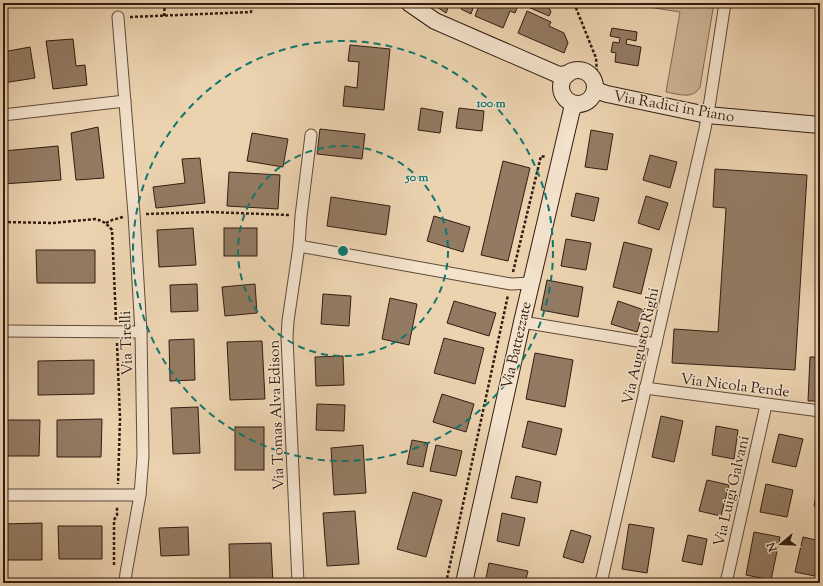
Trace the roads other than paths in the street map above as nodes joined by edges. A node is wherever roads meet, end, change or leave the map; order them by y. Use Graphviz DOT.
graph roads {
  1 [pos="409,3"];
  2 [pos="725,3"];
  3 [pos="118,17"];
  4 [pos="563,77"];
  5 [pos="597,88"];
  6 [pos="124,101"];
  7 [pos="573,105"];
  8 [pos="3,115"];
  9 [pos="707,115"];
  10 [pos="820,125"];
  11 [pos="311,135"];
  12 [pos="299,246"];
  13 [pos="531,283"];
  14 [pos="522,322"];
  15 [pos="3,331"];
  16 [pos="141,332"];
  17 [pos="656,344"];
  18 [pos="645,388"];
  19 [pos="766,405"];
  20 [pos="820,411"];
  21 [pos="3,495"];
  22 [pos="140,495"];
  23 [pos="125,583"];
  24 [pos="298,583"];
  25 [pos="464,583"];
  26 [pos="601,583"];
  27 [pos="726,583"];
  1 -- 4 [label="street, Via Radici in Piano"];
  2 -- 9 [label="street, Via Augusto Righi"];
  3 -- 6 [label="street, Via Tirelli"];
  4 -- 5 [label="street, Via Radici in Piano"];
  4 -- 7 [label="street"];
  5 -- 7 [label="street, Via Radici in Piano"];
  5 -- 9 [label="street, Via Radici in Piano"];
  6 -- 8 [label="street"];
  6 -- 16 [label="street, Via Tirelli"];
  7 -- 13 [label="street, Via Battezzate"];
  9 -- 10 [label="street, Via Radici in Piano"];
  9 -- 17 [label="street, Via Augusto Righi"];
  11 -- 12 [label="street, Via Tomas Alva Edison"];
  12 -- 13 [label="street"];
  12 -- 24 [label="street, Via Tomas Alva Edison"];
  13 -- 14 [label="street, Via Battezzate"];
  14 -- 17 [label="street"];
  14 -- 25 [label="street, Via Battezzate"];
  15 -- 16 [label="street"];
  16 -- 22 [label="street, Via Tirelli"];
  17 -- 18 [label="street, Via Augusto Righi"];
  18 -- 19 [label="street, Via Nicola Pende"];
  18 -- 26 [label="street, Via Augusto Righi"];
  19 -- 20 [label="street, Via Nicola Pende"];
  19 -- 27 [label="street, Via Luigi Galvani"];
  21 -- 22 [label="street"];
  22 -- 23 [label="street, Via Tirelli"];
}
